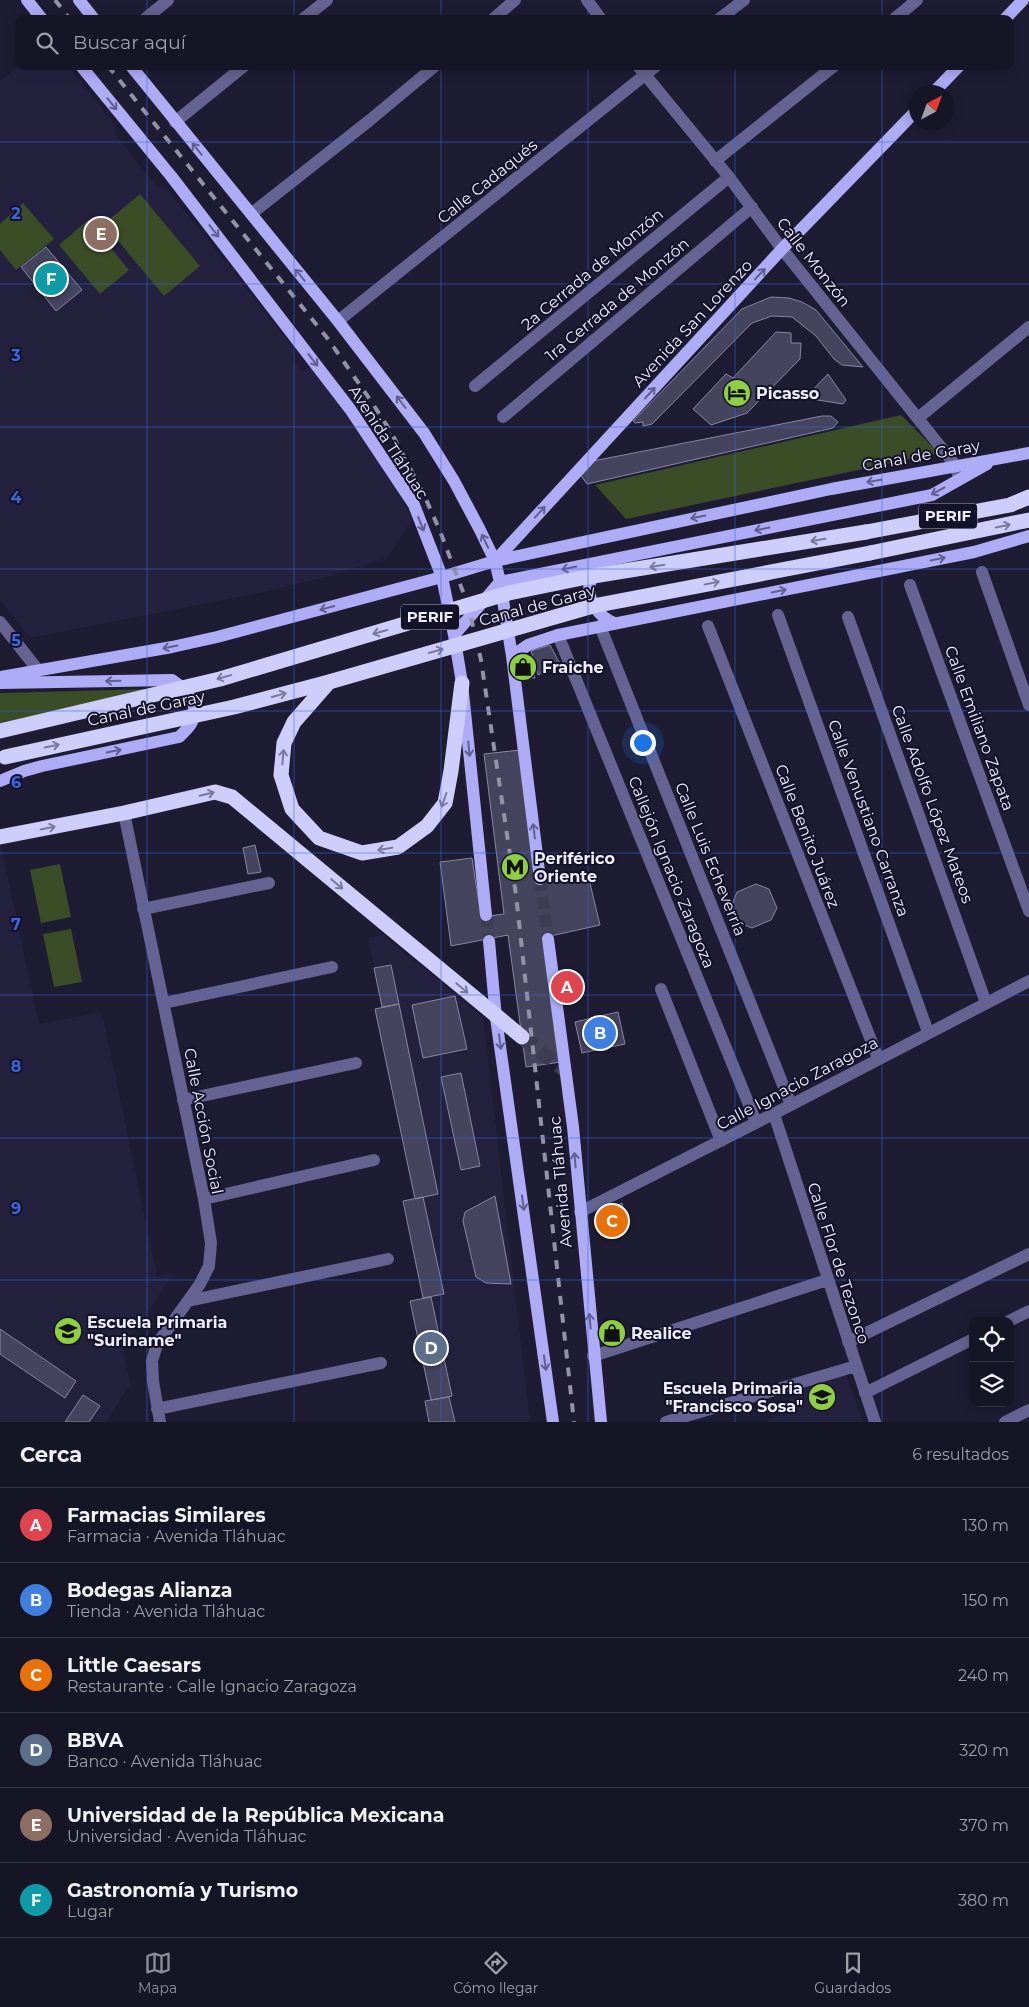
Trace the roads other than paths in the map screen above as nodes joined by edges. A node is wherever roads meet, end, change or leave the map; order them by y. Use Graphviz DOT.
graph roads {
  1 [pos="27,0"];
  2 [pos="79,0"];
  3 [pos="168,0"];
  4 [pos="327,0"];
  5 [pos="515,0"];
  6 [pos="587,0"];
  7 [pos="744,0"];
  8 [pos="917,0"];
  9 [pos="1024,0"];
  10 [pos="39,15"];
  11 [pos="91,15"];
  12 [pos="150,15"];
  13 [pos="309,15"];
  14 [pos="497,15"];
  15 [pos="598,15"];
  16 [pos="724,15"];
  17 [pos="899,15"];
  18 [pos="1009,15"];
  19 [pos="84,70"];
  20 [pos="135,70"];
  21 [pos="239,70"];
  22 [pos="430,70"];
  23 [pos="829,70"];
  24 [pos="955,70"];
  25 [pos="642,71"];
  26 [pos="941,85"];
  27 [pos="909,118"];
  28 [pos="175,122"];
  29 [pos="715,161"];
  30 [pos="729,177"];
  31 [pos="752,207"];
  32 [pos="250,214"];
  33 [pos="782,249"];
  34 [pos="338,321"];
  35 [pos="1029,327"];
  36 [pos="475,386"];
  37 [pos="502,417"];
  38 [pos="918,418"];
  39 [pos="1029,453"];
  40 [pos="996,459"];
  41 [pos="956,466"];
  42 [pos="959,480"];
  43 [pos="1029,497"];
  44 [pos="1029,520"];
  45 [pos="1029,536"];
  46 [pos="495,561"];
  47 [pos="606,561"];
  48 [pos="982,572"];
  49 [pos="442,577"];
  50 [pos="500,582"];
  51 [pos="910,584"];
  52 [pos="778,615"];
  53 [pos="848,617"];
  54 [pos="0,622"];
  55 [pos="614,623"];
  56 [pos="600,626"];
  57 [pos="708,626"];
  58 [pos="454,634"];
  59 [pos="558,635"];
  60 [pos="512,656"];
  61 [pos="38,670"];
  62 [pos="0,677"];
  63 [pos="329,682"];
  64 [pos="0,683"];
  65 [pos="462,683"];
  66 [pos="1029,705"];
  67 [pos="0,731"];
  68 [pos="2,757"];
  69 [pos="0,781"];
  70 [pos="124,813"];
  71 [pos="0,837"];
  72 [pos="540,879"];
  73 [pos="269,883"];
  74 [pos="143,909"];
  75 [pos="1029,911"];
  76 [pos="486,915"];
  77 [pos="548,938"];
  78 [pos="489,941"];
  79 [pos="332,967"];
  80 [pos="1029,981"];
  81 [pos="662,989"];
  82 [pos="164,1003"];
  83 [pos="986,1003"];
  84 [pos="496,1018"];
  85 [pos="928,1032"];
  86 [pos="522,1037"];
  87 [pos="878,1058"];
  88 [pos="356,1063"];
  89 [pos="183,1100"];
  90 [pos="791,1105"];
  91 [pos="774,1114"];
  92 [pos="756,1122"];
  93 [pos="721,1141"];
  94 [pos="374,1160"];
  95 [pos="204,1199"];
  96 [pos="580,1212"];
  97 [pos="1029,1254"];
  98 [pos="388,1259"];
  99 [pos="827,1280"];
  100 [pos="188,1301"];
  101 [pos="1029,1311"];
  102 [pos="1014,1318"];
  103 [pos="969,1341"];
  104 [pos="848,1342"];
  105 [pos="593,1356"];
  106 [pos="381,1363"];
  107 [pos="856,1366"];
  108 [pos="865,1393"];
  109 [pos="1029,1410"];
  110 [pos="159,1416"];
  111 [pos="553,1422"];
  112 [pos="601,1422"];
  113 [pos="666,1422"];
  114 [pos="874,1422"];
  115 [pos="1005,1422"];
  1 -- 10 [label="main road"];
  2 -- 11 [label="main road"];
  3 -- 12 [label="street"];
  4 -- 13 [label="street"];
  5 -- 14 [label="street"];
  6 -- 15 [label="street"];
  7 -- 16 [label="street"];
  8 -- 17 [label="street"];
  9 -- 18 [label="main road"];
  19 -- 49 [label="main road, Avenida Tláhuac, one-way"];
  20 -- 28 [label="main road, Avenida Tláhuac"];
  21 -- 28 [label="street"];
  22 -- 32 [label="street"];
  23 -- 29 [label="street"];
  24 -- 26 [label="main road"];
  25 -- 29 [label="street, Calle Monzón"];
  25 -- 34 [label="street, Calle Cadaqués"];
  27 -- 33 [label="main road, Avenida San Lorenzo"];
  32 -- 28 [label="main road, Avenida Tláhuac, one-way"];
  29 -- 30 [label="street, Calle Monzón"];
  30 -- 31 [label="street, Calle Monzón"];
  30 -- 36 [label="street, 2a Cerrada de Monzón"];
  31 -- 33 [label="street, Calle Monzón"];
  31 -- 37 [label="street, 1ra Cerrada de Monzón"];
  34 -- 32 [label="main road, Avenida Tláhuac, one-way"];
  33 -- 38 [label="street, Calle Monzón"];
  46 -- 33 [label="main road, Avenida San Lorenzo, one-way"];
  46 -- 34 [label="main road, Avenida Tláhuac, one-way"];
  35 -- 38 [label="street"];
  38 -- 41 [label="street, Calle Monzón"];
  39 -- 40 [label="main road, Canal de Garay"];
  40 -- 41 [label="main road, Canal de Garay"];
  40 -- 42 [label="main road"];
  41 -- 42 [label="street, Calle Monzón"];
  41 -- 46 [label="main road, Canal de Garay, one-way"];
  42 -- 47 [label="main road, one-way"];
  43 -- 67 [label="highway, Canal de Garay / PERIF, one-way, bridge"];
  63 -- 44 [label="highway, Canal de Garay / PERIF, one-way, bridge"];
  55 -- 45 [label="main road, one-way"];
  46 -- 49 [label="main road, Canal de Garay"];
  46 -- 50 [label="main road, Avenida Tláhuac"];
  47 -- 50 [label="main road, one-way"];
  47 -- 55 [label="main road"];
  48 -- 66 [label="street"];
  49 -- 58 [label="main road, Avenida Tláhuac"];
  49 -- 61 [label="main road, Canal de Garay, one-way"];
  50 -- 58 [label="main road"];
  50 -- 60 [label="main road, Avenida Tláhuac"];
  51 -- 75 [label="street, Calle Emiliano Zapata"];
  52 -- 85 [label="street, Calle Venustiano Carranza"];
  53 -- 83 [label="street, Calle Adolfo López Mateos"];
  54 -- 61 [label="street"];
  55 -- 56 [label="main road"];
  56 -- 59 [label="main road"];
  56 -- 90 [label="street, Calle Luis Echeverría"];
  57 -- 87 [label="street, Calle Benito Juárez"];
  58 -- 65 [label="main road, Avenida Tláhuac"];
  59 -- 60 [label="main road"];
  59 -- 92 [label="street, Callejón Ignacio Zaragoza"];
  72 -- 60 [label="main road, Avenida Tláhuac, one-way"];
  61 -- 62 [label="main road, Canal de Garay"];
  65 -- 63 [label="highway, one-way"];
  68 -- 63 [label="highway, Canal de Garay / PERIF, one-way, bridge"];
  69 -- 64 [label="main road, one-way"];
  65 -- 76 [label="main road, Avenida Tláhuac, one-way"];
  71 -- 70 [label="highway, one-way"];
  70 -- 74 [label="street, Calle Acción Social"];
  70 -- 84 [label="highway, one-way"];
  73 -- 74 [label="street"];
  74 -- 82 [label="street, Calle Acción Social"];
  96 -- 77 [label="main road, Avenida Tláhuac, one-way"];
  78 -- 84 [label="main road"];
  79 -- 82 [label="street"];
  80 -- 83 [label="street, Calle Ignacio Zaragoza"];
  81 -- 93 [label="street"];
  82 -- 89 [label="street, Calle Acción Social"];
  83 -- 85 [label="street, Calle Ignacio Zaragoza"];
  84 -- 86 [label="highway"];
  84 -- 111 [label="main road, one-way"];
  85 -- 87 [label="street, Calle Ignacio Zaragoza"];
  87 -- 90 [label="street, Calle Ignacio Zaragoza"];
  88 -- 89 [label="street"];
  89 -- 95 [label="street, Calle Acción Social"];
  90 -- 91 [label="street, Calle Ignacio Zaragoza"];
  91 -- 92 [label="street, Calle Ignacio Zaragoza"];
  91 -- 99 [label="street, Calle Flor de Tezonco"];
  92 -- 93 [label="street, Calle Ignacio Zaragoza"];
  93 -- 96 [label="street, Calle Ignacio Zaragoza"];
  94 -- 95 [label="street"];
  95 -- 100 [label="street, Calle Acción Social"];
  105 -- 96 [label="main road, Avenida Tláhuac, one-way"];
  97 -- 104 [label="street"];
  98 -- 100 [label="street"];
  99 -- 104 [label="street, Calle Flor de Tezonco"];
  99 -- 105 [label="street"];
  100 -- 110 [label="street, Calle Acción Social"];
  101 -- 102 [label="street"];
  103 -- 108 [label="street"];
  104 -- 107 [label="street, Calle Flor de Tezonco"];
  105 -- 112 [label="main road, Avenida Tláhuac"];
  106 -- 110 [label="street"];
  107 -- 108 [label="street, Calle Flor de Tezonco"];
  107 -- 113 [label="street"];
  108 -- 114 [label="street, Calle Flor de Tezonco"];
  109 -- 115 [label="street"];
}
